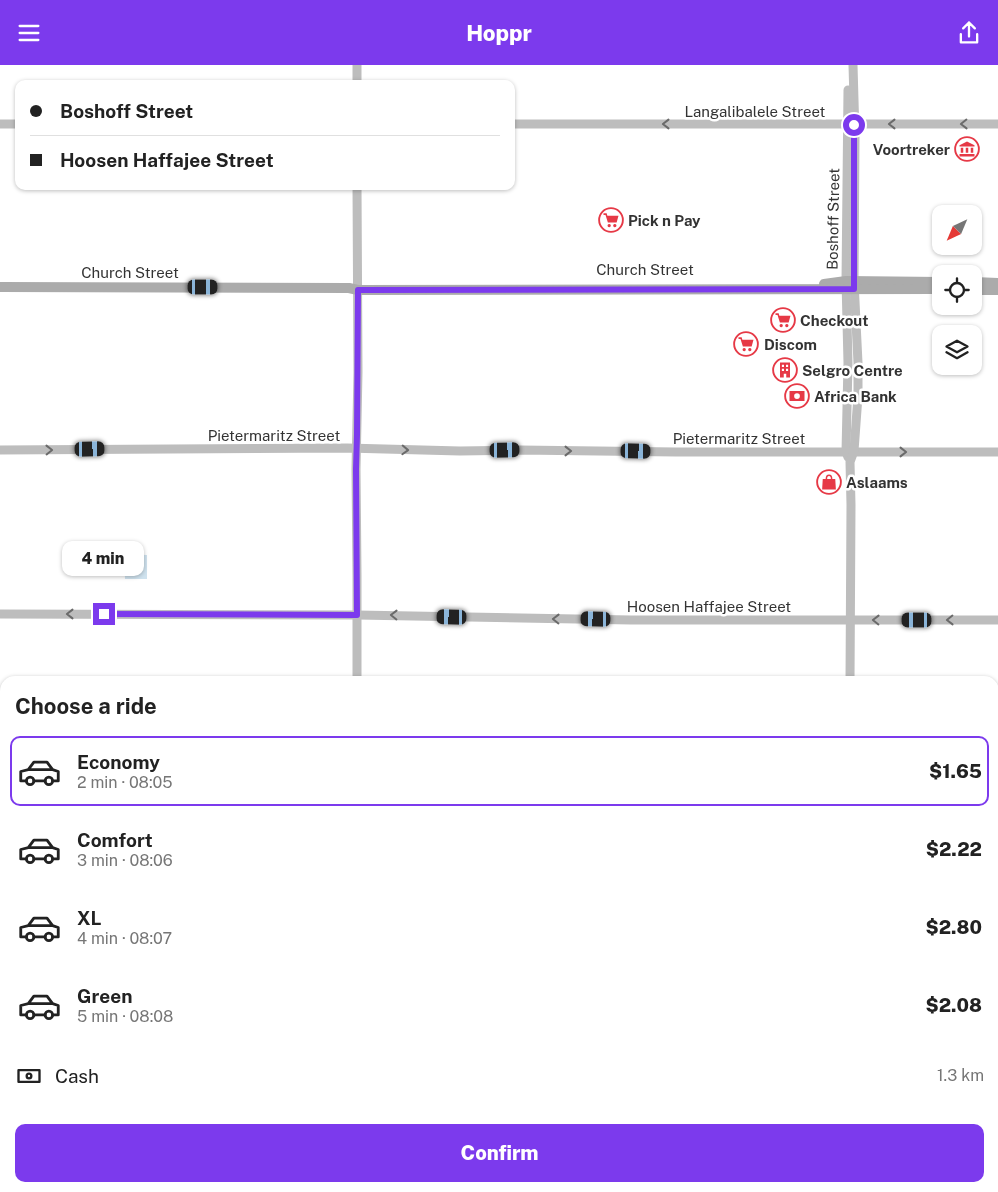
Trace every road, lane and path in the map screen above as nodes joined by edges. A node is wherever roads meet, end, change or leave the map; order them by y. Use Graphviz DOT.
graph roads {
  1 [pos="357,65"];
  2 [pos="849,65"];
  3 [pos="853,65"];
  4 [pos="357,80"];
  5 [pos="0,123"];
  6 [pos="998,123"];
  7 [pos="15,124"];
  8 [pos="515,125"];
  9 [pos="851,125"];
  10 [pos="357,190"];
  11 [pos="932,281"];
  12 [pos="982,282"];
  13 [pos="998,283"];
  14 [pos="850,285"];
  15 [pos="0,287"];
  16 [pos="355,287"];
  17 [pos="932,289"];
  18 [pos="982,290"];
  19 [pos="998,290"];
  20 [pos="357,449"];
  21 [pos="0,450"];
  22 [pos="850,452"];
  23 [pos="998,452"];
  24 [pos="0,614"];
  25 [pos="357,615"];
  26 [pos="850,620"];
  27 [pos="998,620"];
  28 [pos="357,676"];
  29 [pos="850,676"];
  1 -- 4 [label="street"];
  2 -- 9 [label="street, Boshoff Street"];
  3 -- 9 [label="street, Boshoff Street"];
  5 -- 7 [label="street"];
  6 -- 9 [label="street, Langalibalele Street, one-way"];
  9 -- 8 [label="street, Langalibalele Street, one-way"];
  9 -- 14 [label="street, Boshoff Street"];
  10 -- 16 [label="street"];
  11 -- 14 [label="main road, Church Street"];
  12 -- 13 [label="main road"];
  14 -- 16 [label="main road, Church Street"];
  14 -- 17 [label="main road, Church Street"];
  14 -- 22 [label="street, Boshoff Street"];
  15 -- 16 [label="main road, Church Street"];
  16 -- 20 [label="street"];
  18 -- 19 [label="main road"];
  21 -- 20 [label="street, Pietermaritz Street, one-way"];
  20 -- 22 [label="street, Pietermaritz Street, one-way"];
  20 -- 25 [label="street"];
  22 -- 23 [label="street, Pietermaritz Street, one-way"];
  22 -- 26 [label="street, Boshoff Street"];
  25 -- 24 [label="street, Hoosen Haffajee Street, one-way"];
  26 -- 25 [label="street, Hoosen Haffajee Street, one-way"];
  25 -- 28 [label="street"];
  27 -- 26 [label="street, Hoosen Haffajee Street, one-way"];
  26 -- 29 [label="street, Boshoff Street"];
}
